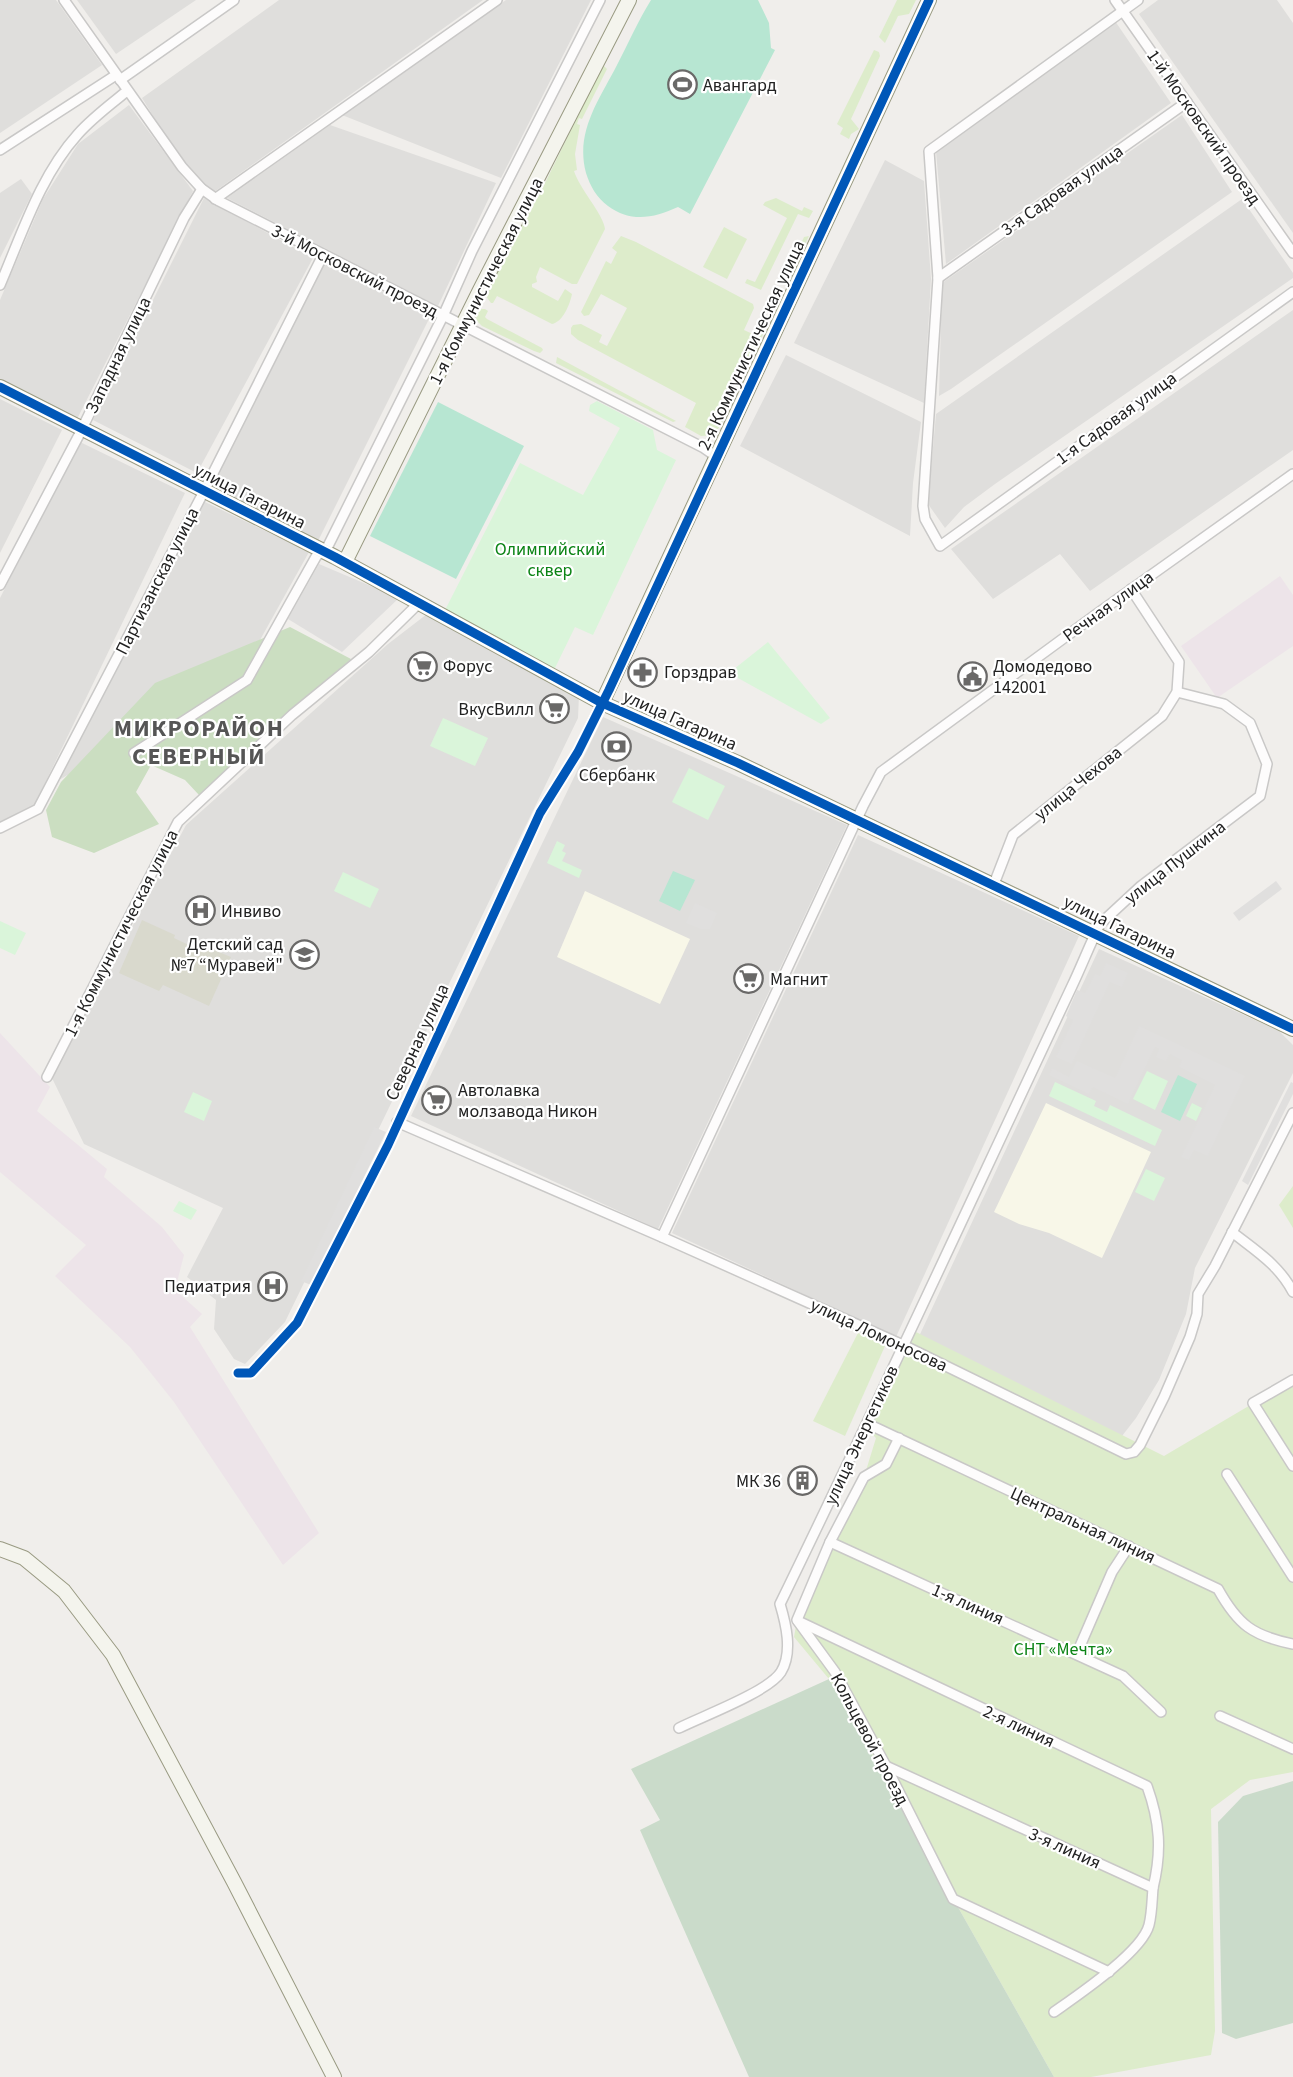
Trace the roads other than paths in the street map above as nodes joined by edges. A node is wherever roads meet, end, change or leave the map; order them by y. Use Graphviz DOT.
graph roads {
  1 [pos="64,0"];
  2 [pos="234,0"];
  3 [pos="496,0"];
  4 [pos="600,0"];
  5 [pos="629,0"];
  6 [pos="929,0"];
  7 [pos="1115,0"];
  8 [pos="1138,0"];
  9 [pos="1122,10"];
  10 [pos="118,77"];
  11 [pos="127,91"];
  12 [pos="1187,102"];
  13 [pos="0,150"];
  14 [pos="202,189"];
  15 [pos="216,199"];
  16 [pos="1293,253"];
  17 [pos="323,255"];
  18 [pos="938,278"];
  19 [pos="0,285"];
  20 [pos="1293,292"];
  21 [pos="443,316"];
  22 [pos="462,326"];
  23 [pos="0,387"];
  24 [pos="82,429"];
  25 [pos="717,457"];
  26 [pos="1293,474"];
  27 [pos="204,490"];
  28 [pos="325,552"];
  29 [pos="345,562"];
  30 [pos="0,585"];
  31 [pos="1131,589"];
  32 [pos="419,603"];
  33 [pos="1177,692"];
  34 [pos="602,703"];
  35 [pos="134,753"];
  36 [pos="856,820"];
  37 [pos="0,828"];
  38 [pos="994,884"];
  39 [pos="1095,933"];
  40 [pos="1293,1029"];
  41 [pos="47,1077"];
  42 [pos="1293,1113"];
  43 [pos="397,1122"];
  44 [pos="1232,1232"];
  45 [pos="662,1237"];
  46 [pos="1293,1292"];
  47 [pos="903,1345"];
  48 [pos="238,1373"];
  49 [pos="1293,1380"];
  50 [pos="868,1424"];
  51 [pos="899,1438"];
  52 [pos="1293,1466"];
  53 [pos="1227,1474"];
  54 [pos="830,1542"];
  55 [pos="1129,1546"];
  56 [pos="0,1549"];
  57 [pos="1293,1577"];
  58 [pos="797,1620"];
  59 [pos="1288,1643"];
  60 [pos="1077,1653"];
  61 [pos="1161,1712"];
  62 [pos="1220,1716"];
  63 [pos="679,1728"];
  64 [pos="1293,1749"];
  65 [pos="886,1766"];
  66 [pos="1153,1888"];
  67 [pos="1109,1972"];
  68 [pos="1054,2012"];
  69 [pos="334,2077"];
  1 -- 10 [label="street, 3-й Московский проезд"];
  2 -- 10 [label="street"];
  3 -- 15 [label="street"];
  4 -- 21 [label="street"];
  5 -- 22 [label="street, 1-я Коммунистическая улица"];
  6 -- 25 [label="street, 2-я Коммунистическая улица"];
  7 -- 9 [label="street, 1-й Московский проезд"];
  8 -- 9 [label="street"];
  9 -- 12 [label="street, 1-й Московский проезд"];
  9 -- 18 [label="street"];
  10 -- 11 [label="street, 3-й Московский проезд"];
  10 -- 13 [label="street"];
  11 -- 14 [label="street, 3-й Московский проезд"];
  11 -- 19 [label="street"];
  12 -- 16 [label="street, 1-й Московский проезд"];
  12 -- 18 [label="street, 3-я Садовая улица"];
  14 -- 15 [label="street, 3-й Московский проезд"];
  14 -- 24 [label="street, Западная улица"];
  15 -- 17 [label="street, 3-й Московский проезд"];
  17 -- 21 [label="street, 3-й Московский проезд"];
  17 -- 27 [label="street, Партизанская улица"];
  18 -- 20 [label="street, 1-я Садовая улица"];
  21 -- 22 [label="street, 3-й Московский проезд"];
  21 -- 28 [label="street"];
  22 -- 25 [label="street, 3-й Московский проезд"];
  22 -- 29 [label="street, 1-я Коммунистическая улица"];
  23 -- 24 [label="street, улица Гагарина"];
  24 -- 27 [label="street, улица Гагарина"];
  24 -- 30 [label="street, Западная улица"];
  25 -- 34 [label="street, 2-я Коммунистическая улица"];
  26 -- 31 [label="street, Речная улица"];
  27 -- 28 [label="street, улица Гагарина"];
  27 -- 37 [label="street, Партизанская улица"];
  28 -- 29 [label="street, улица Гагарина"];
  28 -- 35 [label="street"];
  29 -- 32 [label="street, улица Гагарина"];
  31 -- 33 [label="street"];
  31 -- 36 [label="street, Речная улица"];
  32 -- 34 [label="street, улица Гагарина"];
  32 -- 41 [label="street, 1-я Коммунистическая улица"];
  33 -- 38 [label="street, улица Чехова"];
  33 -- 39 [label="street, улица Пушкина"];
  34 -- 36 [label="street, улица Гагарина"];
  34 -- 43 [label="street, Северная улица"];
  36 -- 38 [label="street, улица Гагарина"];
  36 -- 45 [label="street, Речная улица"];
  38 -- 39 [label="street, улица Гагарина"];
  39 -- 40 [label="street, улица Гагарина"];
  39 -- 47 [label="street, улица Энергетиков"];
  42 -- 44 [label="street"];
  43 -- 45 [label="street, улица Ломоносова"];
  43 -- 48 [label="street, Северная улица"];
  44 -- 46 [label="street"];
  44 -- 47 [label="street, улица Ломоносова"];
  45 -- 47 [label="street, улица Ломоносова"];
  47 -- 50 [label="street, улица Энергетиков"];
  49 -- 52 [label="street"];
  50 -- 51 [label="street, Центральная линия"];
  50 -- 63 [label="street, улица Энергетиков"];
  51 -- 54 [label="street"];
  51 -- 55 [label="street, Центральная линия"];
  53 -- 57 [label="street"];
  54 -- 58 [label="street"];
  54 -- 60 [label="street, 1-я линия"];
  55 -- 59 [label="street, Центральная линия"];
  55 -- 60 [label="street"];
  56 -- 69 [label="street"];
  58 -- 65 [label="street, Кольцевой проезд"];
  58 -- 66 [label="street, 2-я линия"];
  60 -- 61 [label="street, 1-я линия"];
  62 -- 64 [label="street"];
  65 -- 66 [label="street, 3-я линия"];
  65 -- 67 [label="street, Кольцевой проезд"];
  66 -- 67 [label="street"];
  67 -- 68 [label="street"];
}
